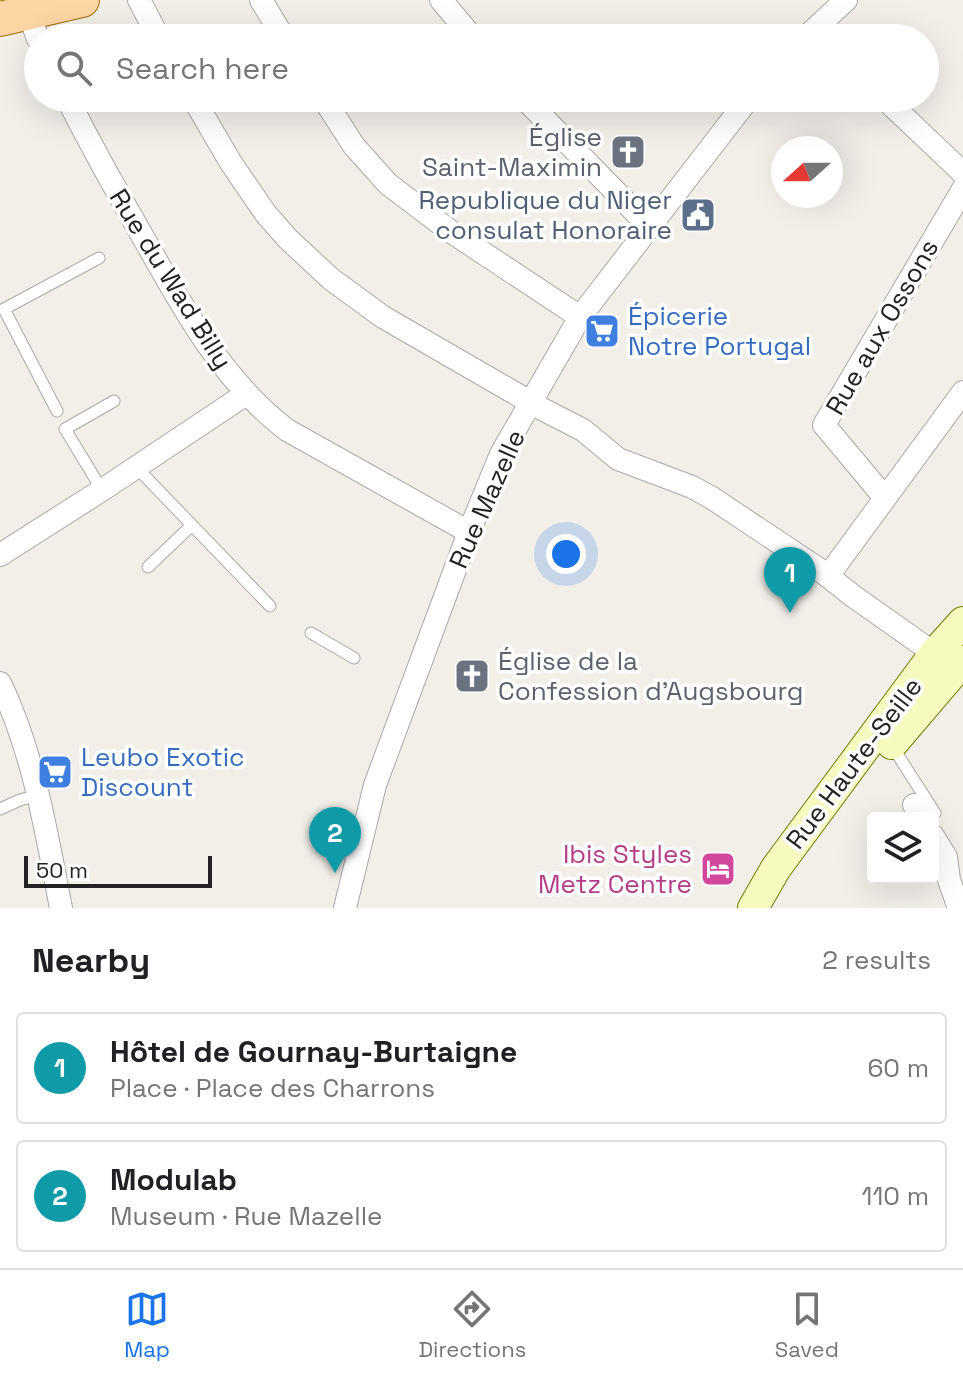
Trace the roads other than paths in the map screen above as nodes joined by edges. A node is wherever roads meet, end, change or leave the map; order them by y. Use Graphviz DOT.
graph roads {
  1 [pos="82,0"];
  2 [pos="139,0"];
  3 [pos="261,0"];
  4 [pos="441,0"];
  5 [pos="846,0"];
  6 [pos="22,23"];
  7 [pos="152,24"];
  8 [pos="276,24"];
  9 [pos="461,24"];
  10 [pos="825,24"];
  11 [pos="74,112"];
  12 [pos="201,112"];
  13 [pos="332,112"];
  14 [pos="537,112"];
  15 [pos="738,112"];
  16 [pos="900,112"];
  17 [pos="960,164"];
  18 [pos="963,189"];
  19 [pos="650,227"];
  20 [pos="99,258"];
  21 [pos="580,317"];
  22 [pos="963,392"];
  23 [pos="246,394"];
  24 [pos="114,401"];
  25 [pos="531,402"];
  26 [pos="57,411"];
  27 [pos="136,467"];
  28 [pos="102,490"];
  29 [pos="885,498"];
  30 [pos="192,525"];
  31 [pos="469,532"];
  32 [pos="0,555"];
  33 [pos="148,567"];
  34 [pos="824,573"];
  35 [pos="270,606"];
  36 [pos="963,622"];
  37 [pos="311,633"];
  38 [pos="354,658"];
  39 [pos="951,661"];
  40 [pos="3,698"];
  41 [pos="885,738"];
  42 [pos="39,795"];
  43 [pos="0,809"];
  44 [pos="923,812"];
  45 [pos="939,846"];
  46 [pos="61,908"];
  47 [pos="345,908"];
  48 [pos="753,908"];
  49 [pos="772,908"];
  50 [pos="959,908"];
  1 -- 6 [label="main road"];
  2 -- 7 [label="street"];
  3 -- 8 [label="street"];
  4 -- 9 [label="street"];
  5 -- 10 [label="street"];
  11 -- 23 [label="street, Rue du Wad Billy"];
  12 -- 25 [label="street"];
  13 -- 21 [label="street"];
  14 -- 19 [label="street"];
  15 -- 19 [label="street, Rue Mazelle"];
  16 -- 17 [label="street"];
  18 -- 29 [label="street, Rue aux Ossons"];
  19 -- 21 [label="street, Rue Mazelle"];
  20 -- 26 [label="lane"];
  21 -- 25 [label="street, Rue Mazelle"];
  22 -- 29 [label="street"];
  23 -- 27 [label="street"];
  23 -- 31 [label="street, Rue du Wad Billy"];
  24 -- 28 [label="lane"];
  25 -- 31 [label="street, Rue Mazelle"];
  25 -- 34 [label="street"];
  27 -- 28 [label="street"];
  27 -- 30 [label="lane"];
  28 -- 32 [label="street"];
  29 -- 34 [label="street"];
  30 -- 33 [label="lane"];
  30 -- 35 [label="lane"];
  31 -- 47 [label="street, Rue Mazelle"];
  34 -- 39 [label="street"];
  36 -- 39 [label="street, Rue Haute-Seille"];
  37 -- 38 [label="lane"];
  39 -- 41 [label="street, Rue Haute-Seille"];
  40 -- 42 [label="street"];
  41 -- 44 [label="lane"];
  41 -- 48 [label="street, Rue Haute-Seille"];
  41 -- 49 [label="street, Rue Haute-Seille"];
  42 -- 43 [label="lane"];
  42 -- 46 [label="street"];
  45 -- 50 [label="street"];
}
